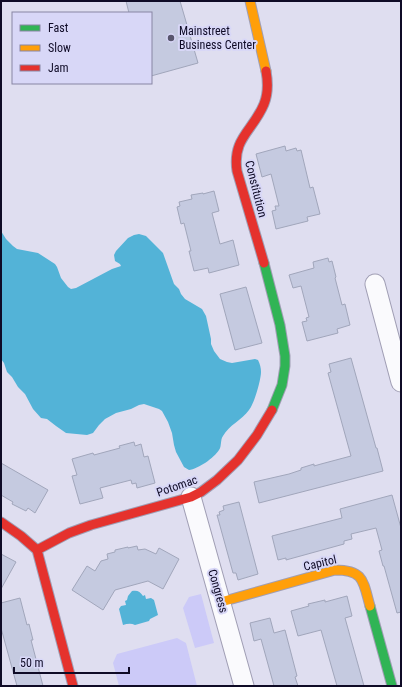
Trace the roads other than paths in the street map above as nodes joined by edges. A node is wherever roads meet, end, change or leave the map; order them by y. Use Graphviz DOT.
graph roads {
  1 [pos="250,1"];
  2 [pos="375,284"];
  3 [pos="285,364"];
  4 [pos="401,382"];
  5 [pos="191,497"];
  6 [pos="1,522"];
  7 [pos="36,550"];
  8 [pos="221,602"];
  9 [pos="73,686"];
  10 [pos="244,686"];
  11 [pos="392,686"];
  1 -- 3 [label="street, Constitution"];
  2 -- 4 [label="street"];
  3 -- 5 [label="street, Potomac"];
  5 -- 7 [label="street, Potomac"];
  5 -- 8 [label="street, Congress"];
  6 -- 7 [label="street"];
  7 -- 9 [label="street"];
  8 -- 10 [label="street, Congress"];
  8 -- 11 [label="street, Capitol"];
}
